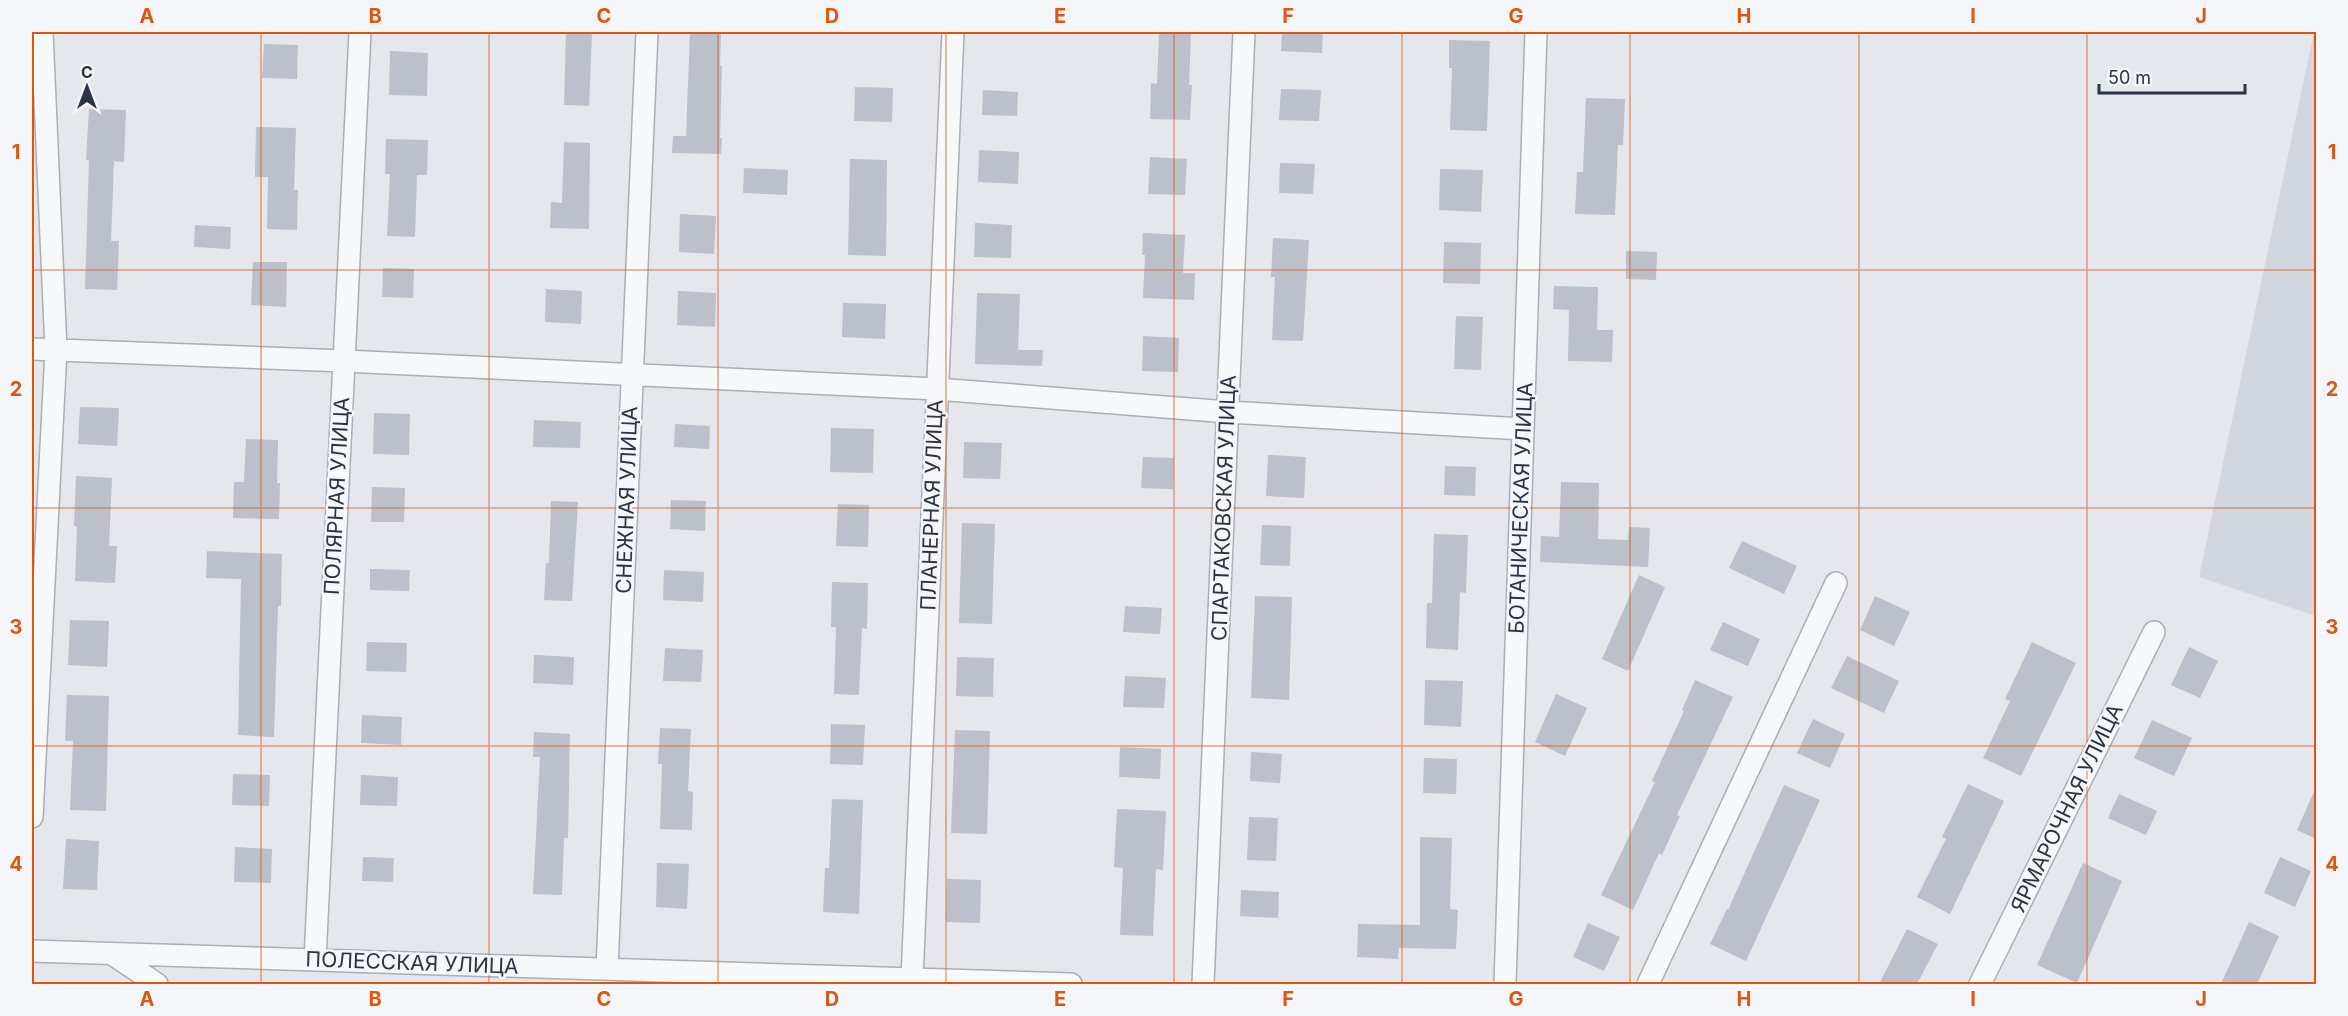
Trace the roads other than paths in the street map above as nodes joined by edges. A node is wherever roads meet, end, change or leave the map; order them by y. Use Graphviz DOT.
graph roads {
  1 [pos="42,32"];
  2 [pos="360,32"];
  3 [pos="647,32"];
  4 [pos="953,32"];
  5 [pos="1244,32"];
  6 [pos="1536,32"];
  7 [pos="32,349"];
  8 [pos="56,350"];
  9 [pos="344,361"];
  10 [pos="632,375"];
  11 [pos="937,389"];
  12 [pos="1228,412"];
  13 [pos="1523,429"];
  14 [pos="1836,583"];
  15 [pos="2154,632"];
  16 [pos="32,817"];
  17 [pos="32,951"];
  18 [pos="112,954"];
  19 [pos="315,960"];
  20 [pos="607,969"];
  21 [pos="912,979"];
  22 [pos="157,984"];
  23 [pos="1071,984"];
  24 [pos="1203,984"];
  25 [pos="1504,984"];
  26 [pos="1648,984"];
  27 [pos="1980,984"];
  1 -- 8 [label="street"];
  2 -- 9 [label="street, ПОЛЯРНАЯ УЛИЦА"];
  3 -- 10 [label="street, СНЕЖНАЯ УЛИЦА"];
  4 -- 11 [label="street, ПЛАНЕРНАЯ УЛИЦА"];
  5 -- 12 [label="street, СПАРТАКОВСКАЯ УЛИЦА"];
  6 -- 13 [label="street, БОТАНИЧЕСКАЯ УЛИЦА"];
  7 -- 8 [label="street"];
  8 -- 9 [label="street"];
  8 -- 16 [label="street"];
  9 -- 10 [label="street"];
  9 -- 19 [label="street, ПОЛЯРНАЯ УЛИЦА"];
  10 -- 11 [label="street"];
  10 -- 20 [label="street, СНЕЖНАЯ УЛИЦА"];
  11 -- 12 [label="street"];
  11 -- 21 [label="street, ПЛАНЕРНАЯ УЛИЦА"];
  12 -- 13 [label="street"];
  12 -- 24 [label="street, СПАРТАКОВСКАЯ УЛИЦА"];
  13 -- 25 [label="street, БОТАНИЧЕСКАЯ УЛИЦА"];
  14 -- 26 [label="street"];
  15 -- 27 [label="street, ЯРМАРОЧНАЯ УЛИЦА"];
  17 -- 18 [label="street, ПОЛЕССКАЯ УЛИЦА"];
  18 -- 19 [label="street, ПОЛЕССКАЯ УЛИЦА"];
  18 -- 22 [label="street"];
  19 -- 20 [label="street, ПОЛЕССКАЯ УЛИЦА"];
  20 -- 21 [label="street, ПОЛЕССКАЯ УЛИЦА"];
  21 -- 23 [label="street, ПОЛЕССКАЯ УЛИЦА"];
}
